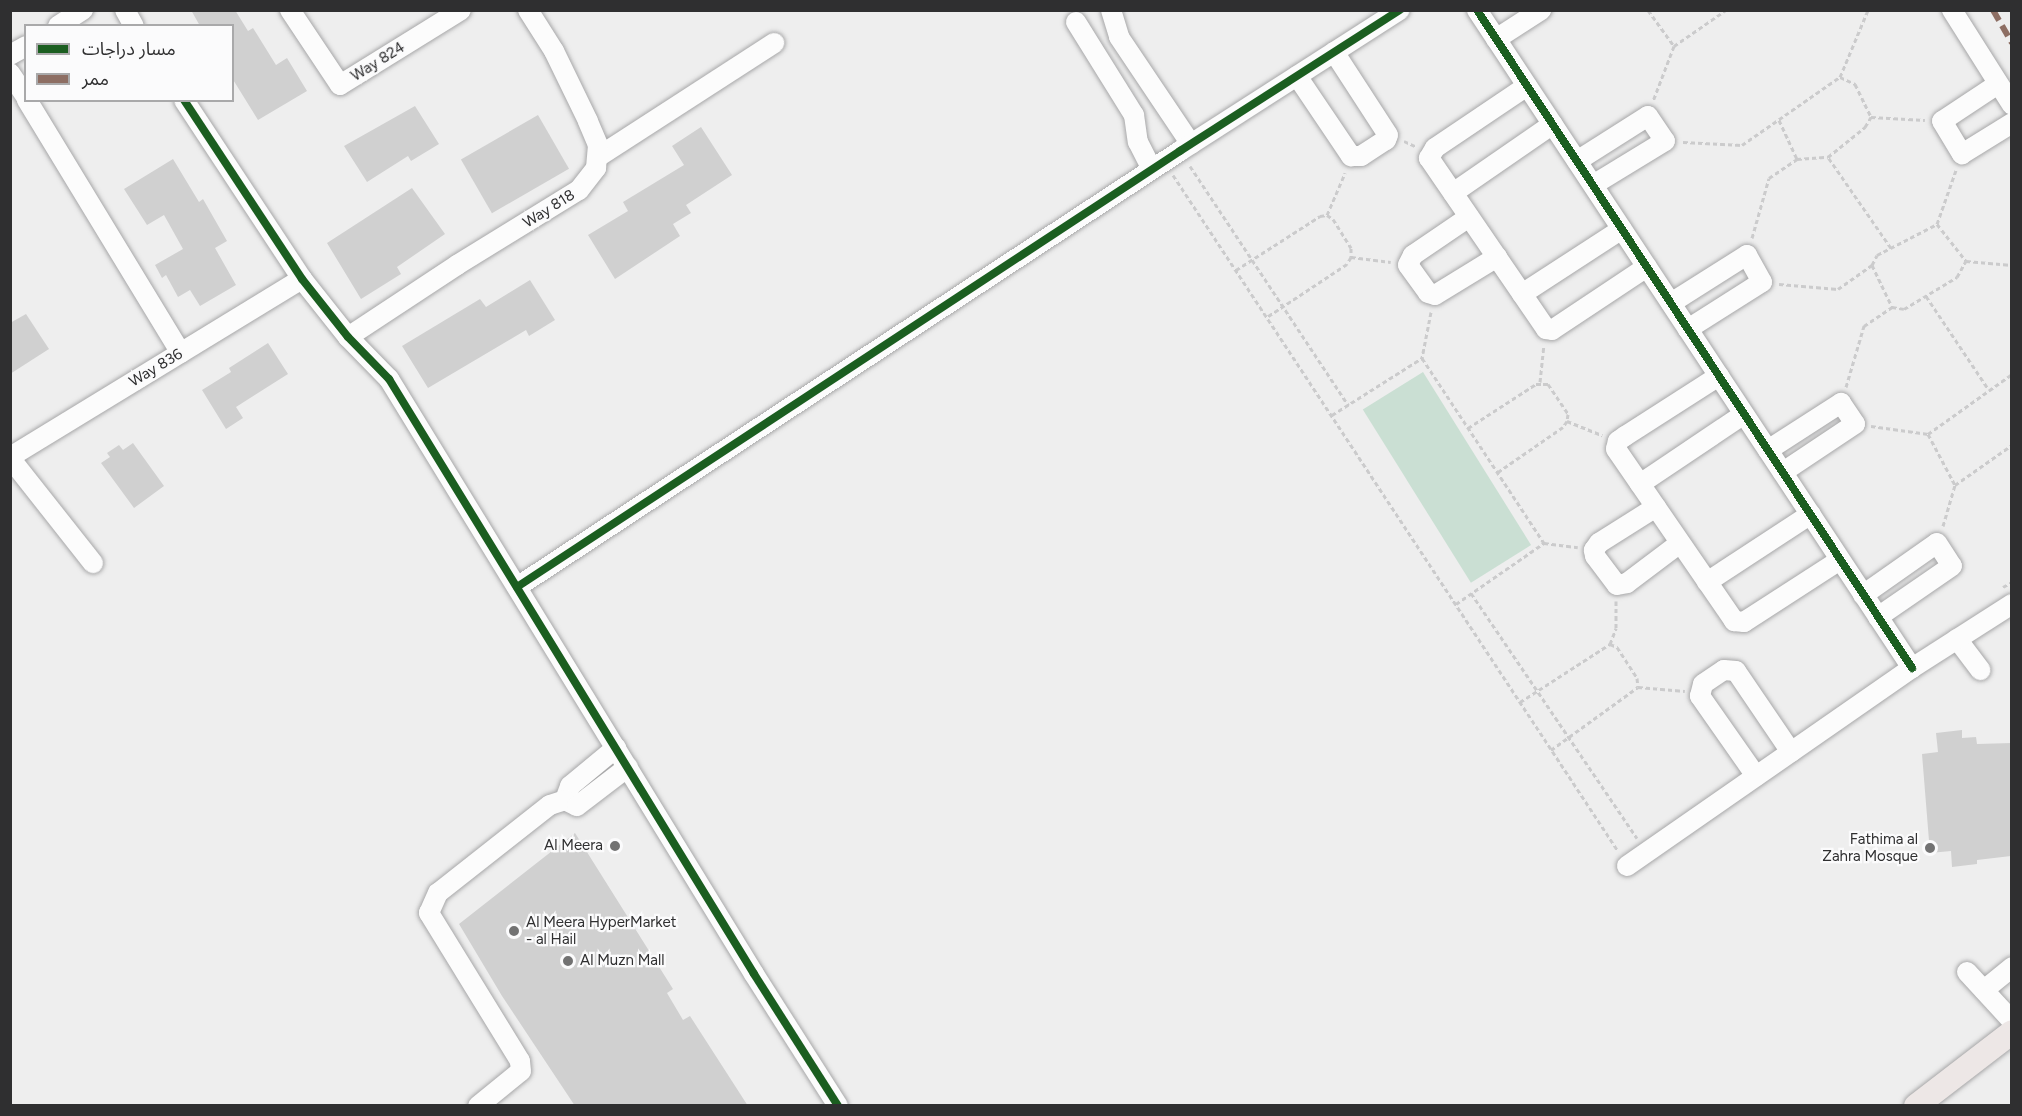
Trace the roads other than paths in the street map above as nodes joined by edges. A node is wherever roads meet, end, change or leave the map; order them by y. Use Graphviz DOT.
graph roads {
  1 [pos="83,10"];
  2 [pos="125,10"];
  3 [pos="290,10"];
  4 [pos="461,10"];
  5 [pos="528,10"];
  6 [pos="1111,10"];
  7 [pos="1400,10"];
  8 [pos="1541,10"];
  9 [pos="1952,10"];
  10 [pos="1483,12"];
  11 [pos="1076,22"];
  12 [pos="61,24"];
  13 [pos="133,24"];
  14 [pos="1496,39"];
  15 [pos="774,43"];
  16 [pos="24,47"];
  17 [pos="1334,52"];
  18 [pos="10,55"];
  19 [pos="10,73"];
  20 [pos="1297,76"];
  21 [pos="1998,84"];
  22 [pos="1527,86"];
  23 [pos="24,96"];
  24 [pos="28,102"];
  25 [pos="185,102"];
  26 [pos="2012,105"];
  27 [pos="2012,123"];
  28 [pos="1553,124"];
  29 [pos="1172,156"];
  30 [pos="598,157"];
  31 [pos="1576,161"];
  32 [pos="1593,185"];
  33 [pos="1453,193"];
  34 [pos="1469,217"];
  35 [pos="1622,229"];
  36 [pos="1497,257"];
  37 [pos="1647,267"];
  38 [pos="302,279"];
  39 [pos="1522,294"];
  40 [pos="1671,303"];
  41 [pos="1688,329"];
  42 [pos="348,337"];
  43 [pos="181,353"];
  44 [pos="1719,376"];
  45 [pos="1744,414"];
  46 [pos="1768,450"];
  47 [pos="10,458"];
  48 [pos="1783,472"];
  49 [pos="1640,484"];
  50 [pos="1656,507"];
  51 [pos="1811,514"];
  52 [pos="1680,543"];
  53 [pos="1840,560"];
  54 [pos="93,563"];
  55 [pos="1707,582"];
  56 [pos="517,587"];
  57 [pos="1863,595"];
  58 [pos="2012,604"];
  59 [pos="1878,616"];
  60 [pos="1957,639"];
  61 [pos="1912,668"];
  62 [pos="1980,670"];
  63 [pos="616,748"];
  64 [pos="1791,752"];
  65 [pos="628,767"];
  66 [pos="1756,776"];
  67 [pos="571,803"];
  68 [pos="1627,866"];
  69 [pos="2012,967"];
  70 [pos="1967,972"];
  71 [pos="1984,990"];
  72 [pos="2012,1021"];
  73 [pos="2012,1032"];
  74 [pos="478,1106"];
  75 [pos="838,1106"];
  76 [pos="1916,1106"];
  1 -- 12 [label="street"];
  2 -- 13 [label="street"];
  3 -- 4 [label="street, Way 824"];
  5 -- 30 [label="street"];
  6 -- 29 [label="street"];
  7 -- 17 [label="street"];
  8 -- 14 [label="street"];
  9 -- 21 [label="street"];
  10 -- 14 [label="street"];
  11 -- 29 [label="street"];
  14 -- 22 [label="street"];
  15 -- 30 [label="street"];
  16 -- 18 [label="street"];
  17 -- 20 [label="street"];
  17 -- 20 [label="street"];
  19 -- 23 [label="street"];
  20 -- 29 [label="street"];
  21 -- 26 [label="street"];
  21 -- 27 [label="street"];
  22 -- 28 [label="street"];
  22 -- 33 [label="street"];
  24 -- 43 [label="street"];
  25 -- 38 [label="street"];
  28 -- 31 [label="street"];
  28 -- 33 [label="street"];
  29 -- 56 [label="street"];
  30 -- 42 [label="street, Way 818"];
  31 -- 32 [label="street"];
  31 -- 32 [label="street"];
  32 -- 35 [label="street"];
  33 -- 34 [label="street"];
  34 -- 36 [label="street"];
  34 -- 36 [label="street"];
  35 -- 37 [label="street"];
  35 -- 39 [label="street"];
  36 -- 39 [label="street"];
  37 -- 39 [label="street"];
  37 -- 40 [label="street"];
  38 -- 42 [label="street"];
  38 -- 43 [label="street, Way 836"];
  40 -- 41 [label="street"];
  40 -- 41 [label="street"];
  41 -- 44 [label="street"];
  42 -- 56 [label="street"];
  43 -- 47 [label="street, Way 836"];
  44 -- 45 [label="street"];
  44 -- 49 [label="street"];
  45 -- 46 [label="street"];
  45 -- 49 [label="street"];
  46 -- 48 [label="street"];
  46 -- 48 [label="street"];
  47 -- 54 [label="street"];
  48 -- 51 [label="street"];
  49 -- 50 [label="street"];
  50 -- 52 [label="street"];
  50 -- 52 [label="street"];
  51 -- 53 [label="street"];
  51 -- 55 [label="street"];
  52 -- 55 [label="street"];
  53 -- 55 [label="street"];
  53 -- 57 [label="street"];
  56 -- 63 [label="street"];
  57 -- 59 [label="street"];
  57 -- 59 [label="street"];
  58 -- 60 [label="street"];
  59 -- 61 [label="street"];
  60 -- 61 [label="street"];
  60 -- 62 [label="street"];
  61 -- 64 [label="street"];
  63 -- 65 [label="street"];
  63 -- 67 [label="street"];
  64 -- 66 [label="street"];
  64 -- 66 [label="street"];
  65 -- 67 [label="street"];
  65 -- 75 [label="street"];
  66 -- 68 [label="street"];
  67 -- 74 [label="street"];
  69 -- 71 [label="street"];
  70 -- 71 [label="street"];
  71 -- 72 [label="street"];
  73 -- 76 [label="main road"];
}
